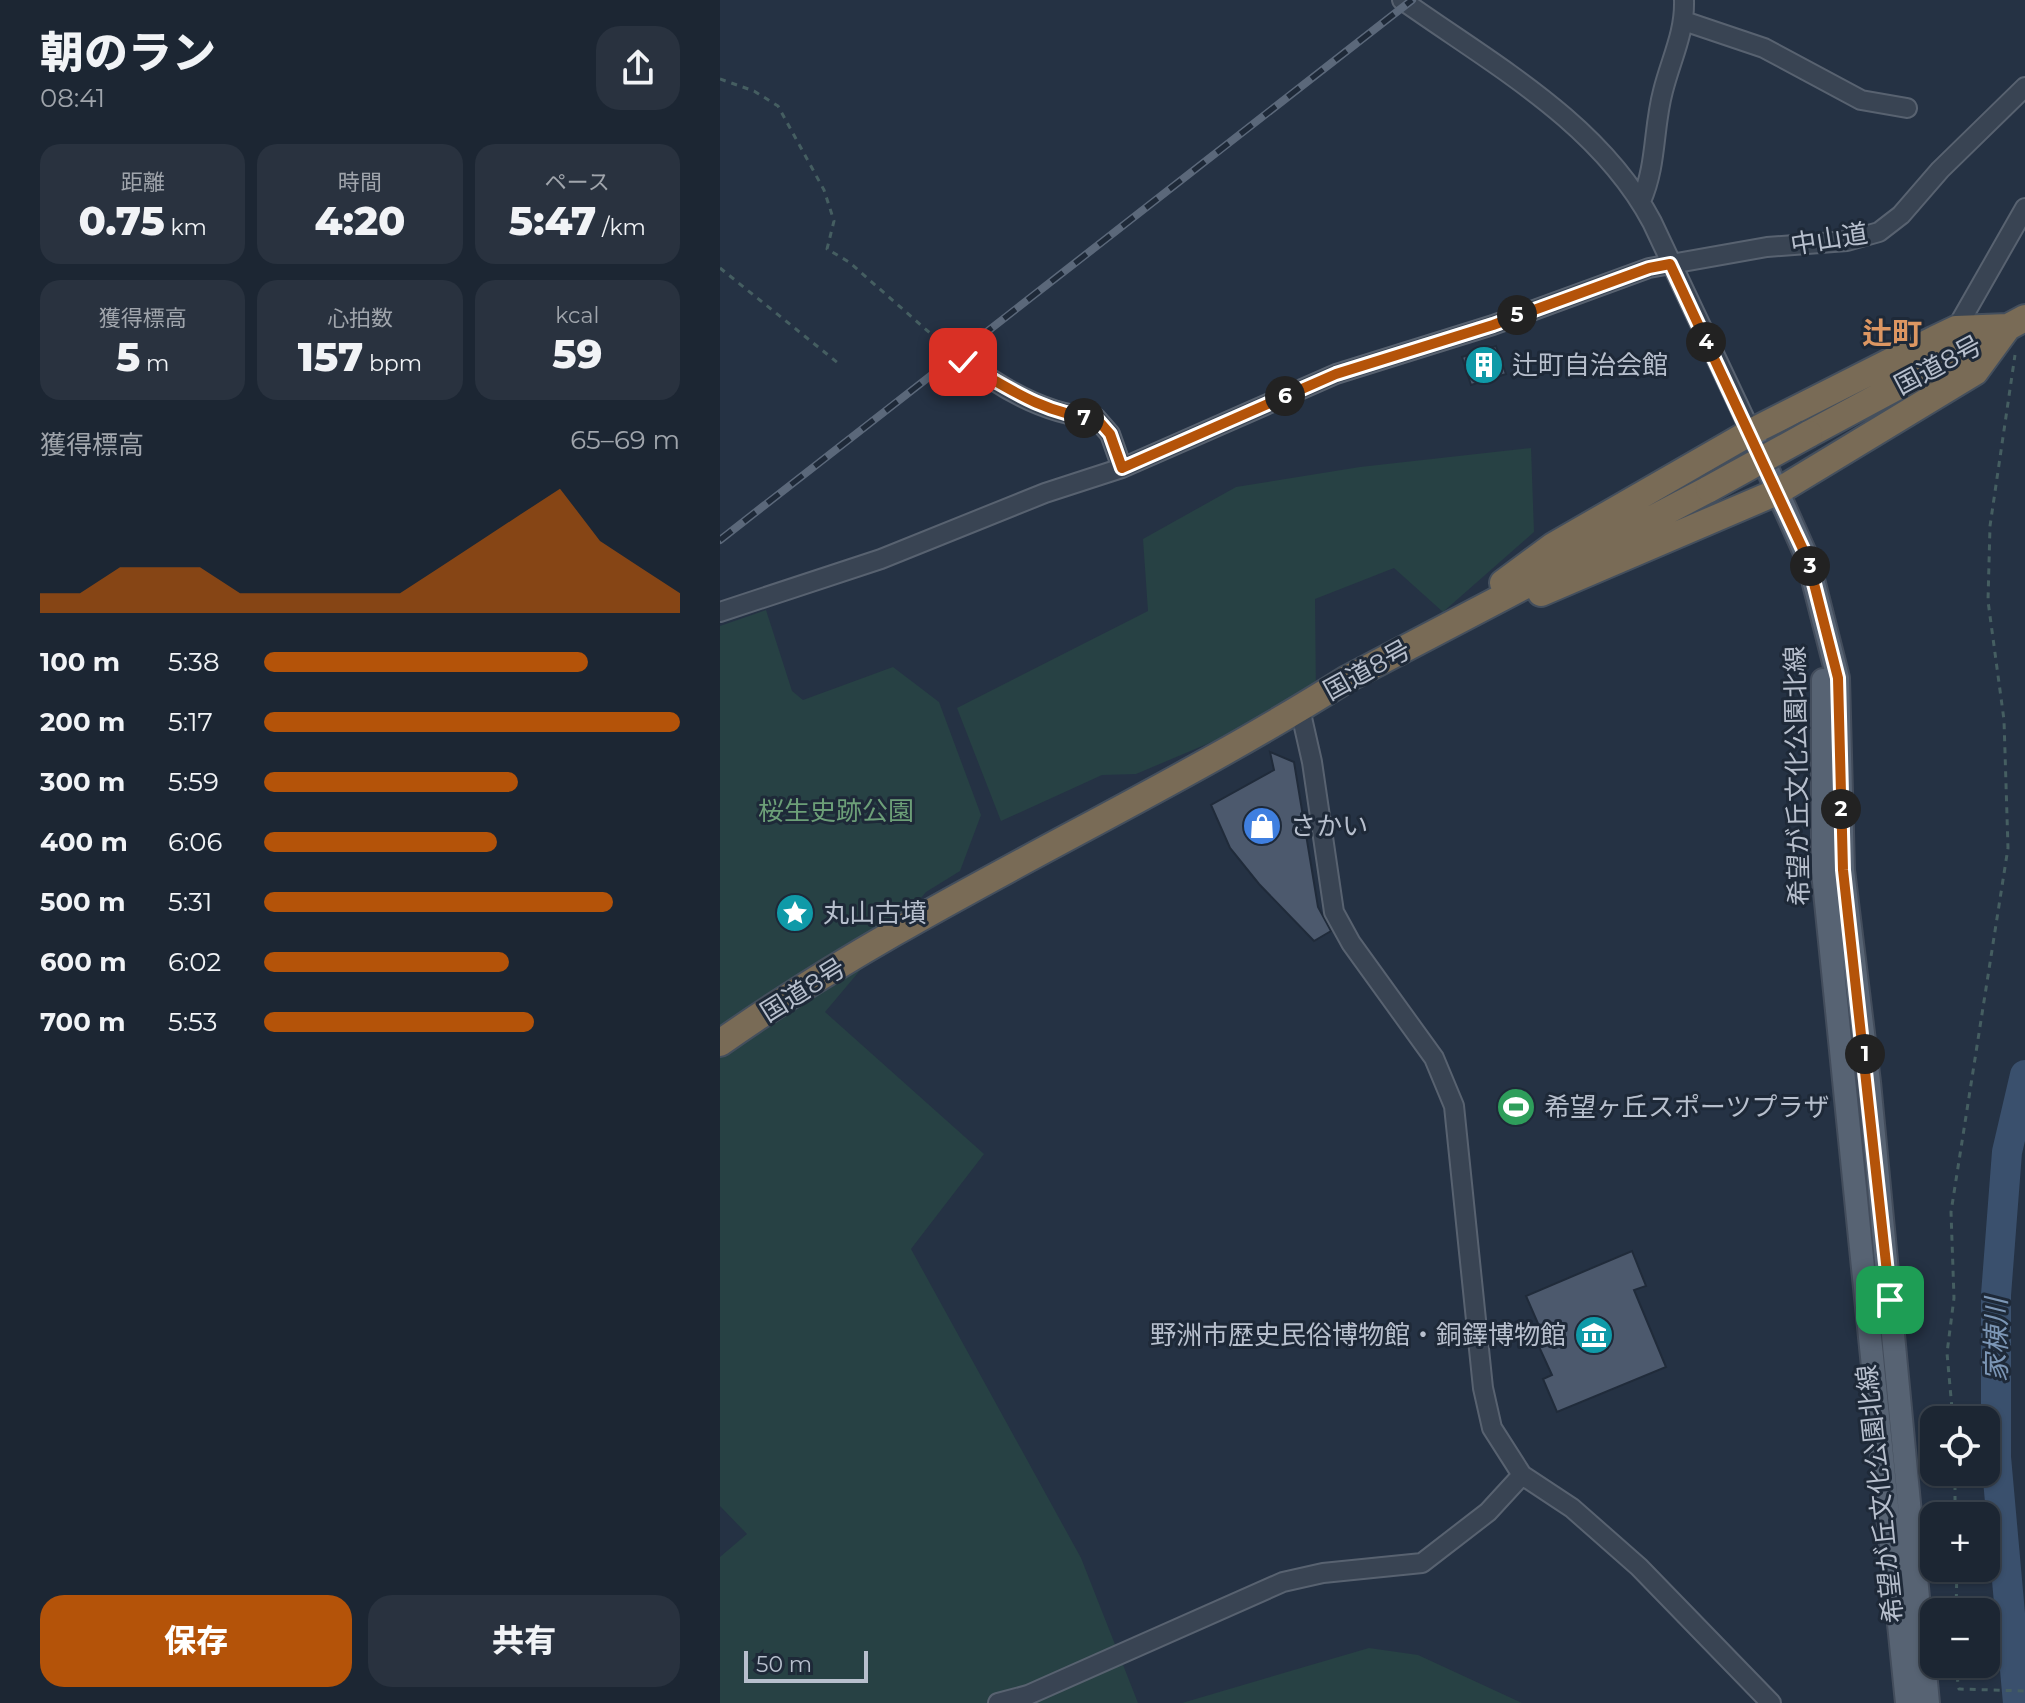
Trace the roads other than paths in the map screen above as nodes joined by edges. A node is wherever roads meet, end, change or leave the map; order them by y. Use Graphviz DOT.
graph roads {
  1 [pos="1402,0"];
  2 [pos="1684,0"];
  3 [pos="1684,21"];
  4 [pos="2025,87"];
  5 [pos="1907,108"];
  6 [pos="1641,201"];
  7 [pos="2025,208"];
  8 [pos="1670,264"];
  9 [pos="1956,329"];
  10 [pos="2017,331"];
  11 [pos="991,379"];
  12 [pos="1751,432"];
  13 [pos="1122,468"];
  14 [pos="1777,492"];
  15 [pos="1823,611"];
  16 [pos="720,612"];
  17 [pos="1472,614"];
  18 [pos="1300,709"];
  19 [pos="720,1043"];
  20 [pos="1522,1475"];
  21 [pos="998,1703"];
  22 [pos="1771,1703"];
  23 [pos="1907,1703"];
  24 [pos="1928,1703"];
  1 -- 6 [label="street"];
  2 -- 3 [label="street"];
  3 -- 5 [label="street"];
  3 -- 6 [label="street"];
  4 -- 8 [label="street, 中山道"];
  6 -- 8 [label="street"];
  7 -- 9 [label="street"];
  8 -- 12 [label="street"];
  8 -- 13 [label="street, 中山道"];
  9 -- 10 [label="highway"];
  9 -- 12 [label="highway"];
  10 -- 14 [label="highway"];
  10 -- 17 [label="highway, 国道8号, bridge"];
  11 -- 13 [label="street"];
  12 -- 14 [label="main road, 希望が丘文化公園北線"];
  12 -- 17 [label="highway"];
  13 -- 16 [label="street, 中山道"];
  14 -- 15 [label="main road, 希望が丘文化公園北線"];
  14 -- 17 [label="highway"];
  15 -- 23 [label="main road, 希望が丘文化公園北線"];
  15 -- 24 [label="main road, 希望が丘文化公園北線"];
  17 -- 18 [label="highway, 国道8号"];
  18 -- 19 [label="highway, 国道8号"];
  18 -- 20 [label="street"];
  20 -- 21 [label="street"];
  20 -- 22 [label="street"];
}
